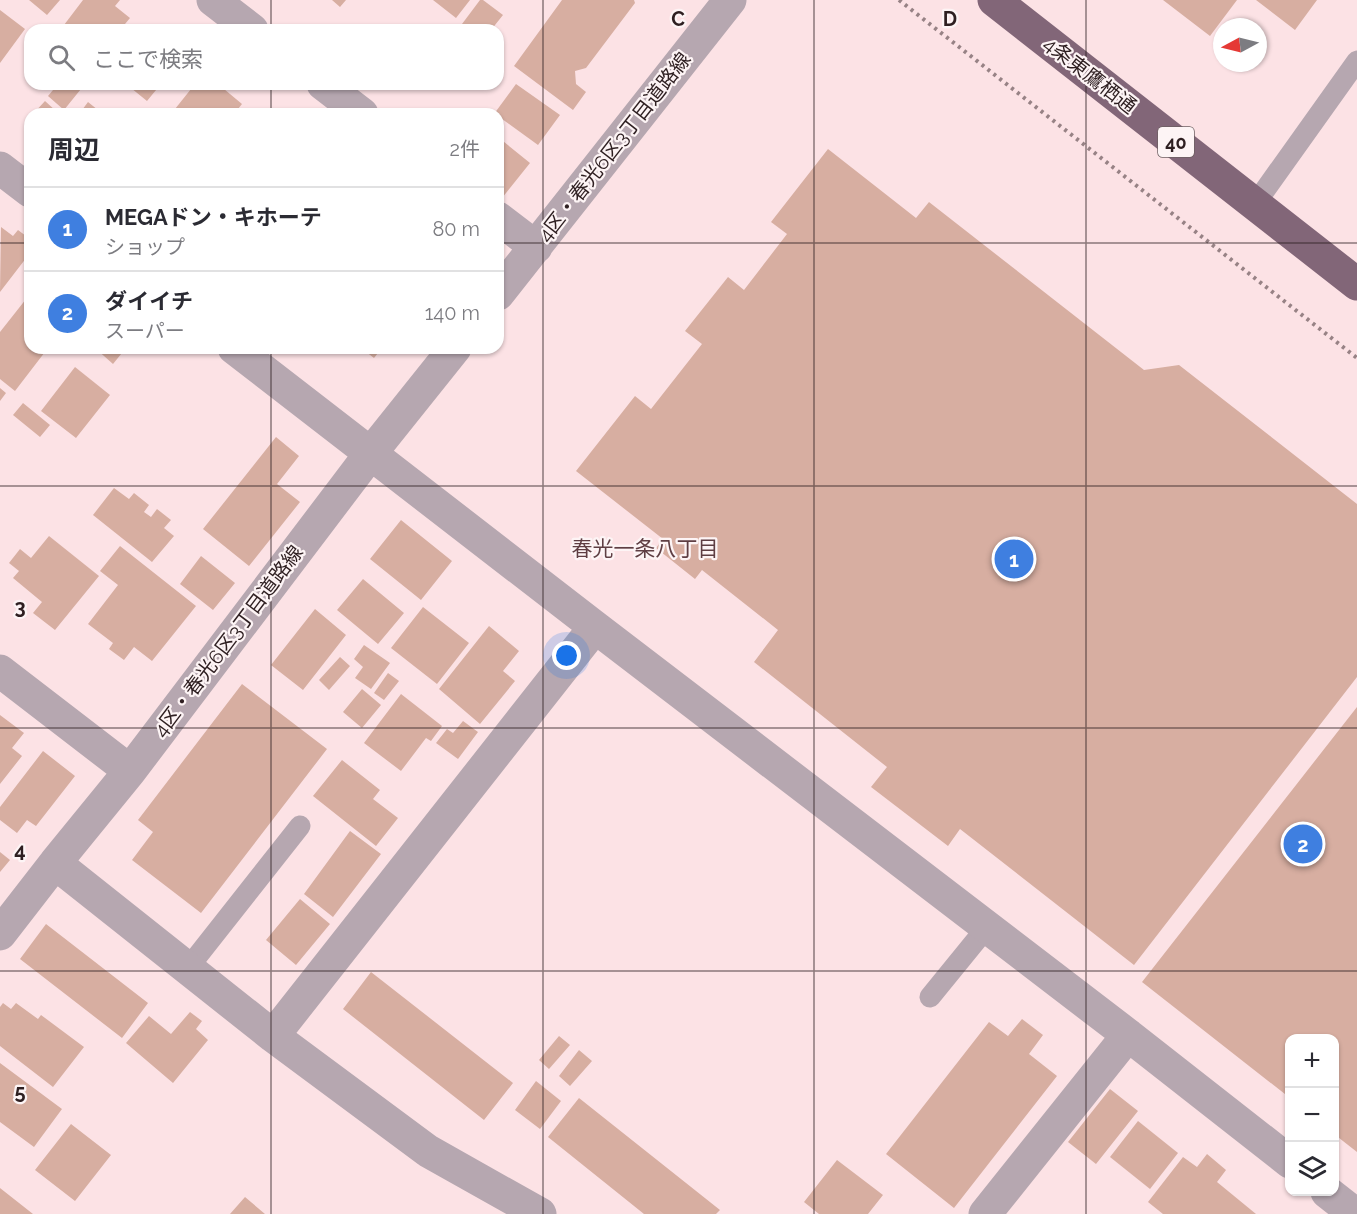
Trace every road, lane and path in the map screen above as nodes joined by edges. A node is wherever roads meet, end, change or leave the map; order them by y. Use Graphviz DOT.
graph roads {
  1 [pos="213,0"];
  2 [pos="730,0"];
  3 [pos="899,0"];
  4 [pos="994,0"];
  5 [pos="244,24"];
  6 [pos="1357,62"];
  7 [pos="331,90"];
  8 [pos="354,108"];
  9 [pos="0,168"];
  10 [pos="24,186"];
  11 [pos="1255,204"];
  12 [pos="504,223"];
  13 [pos="536,247"];
  14 [pos="1357,284"];
  15 [pos="504,287"];
  16 [pos="242,354"];
  17 [pos="450,354"];
  18 [pos="1357,358"];
  19 [pos="372,453"];
  20 [pos="595,627"];
  21 [pos="0,671"];
  22 [pos="130,771"];
  23 [pos="300,826"];
  24 [pos="55,863"];
  25 [pos="3,924"];
  26 [pos="987,927"];
  27 [pos="188,968"];
  28 [pos="930,997"];
  29 [pos="1128,1035"];
  30 [pos="273,1036"];
  31 [pos="1285,1158"];
  32 [pos="1333,1196"];
  33 [pos="540,1214"];
  34 [pos="985,1214"];
  35 [pos="1355,1214"];
  1 -- 5 [label="street"];
  2 -- 13 [label="street, 4区・春光6区3丁目道路線"];
  3 -- 18 [label="path"];
  4 -- 11 [label="highway, 4条東鷹栖通 / 40"];
  6 -- 11 [label="lane"];
  7 -- 8 [label="street"];
  9 -- 10 [label="street"];
  11 -- 14 [label="highway, 4条東鷹栖通 / 40"];
  12 -- 13 [label="street"];
  13 -- 15 [label="street, 4区・春光6区3丁目道路線"];
  16 -- 19 [label="street"];
  17 -- 19 [label="street, 4区・春光6区3丁目道路線"];
  19 -- 20 [label="street"];
  19 -- 22 [label="street, 4区・春光6区3丁目道路線"];
  20 -- 26 [label="street"];
  20 -- 30 [label="street"];
  21 -- 22 [label="street"];
  22 -- 24 [label="street, 4区・春光6区3丁目道路線"];
  23 -- 27 [label="lane"];
  24 -- 25 [label="street, 4区・春光6区3丁目道路線"];
  24 -- 27 [label="street"];
  26 -- 28 [label="lane"];
  26 -- 29 [label="street"];
  27 -- 30 [label="street"];
  29 -- 31 [label="street"];
  29 -- 34 [label="street"];
  30 -- 33 [label="street"];
  32 -- 35 [label="street"];
}
